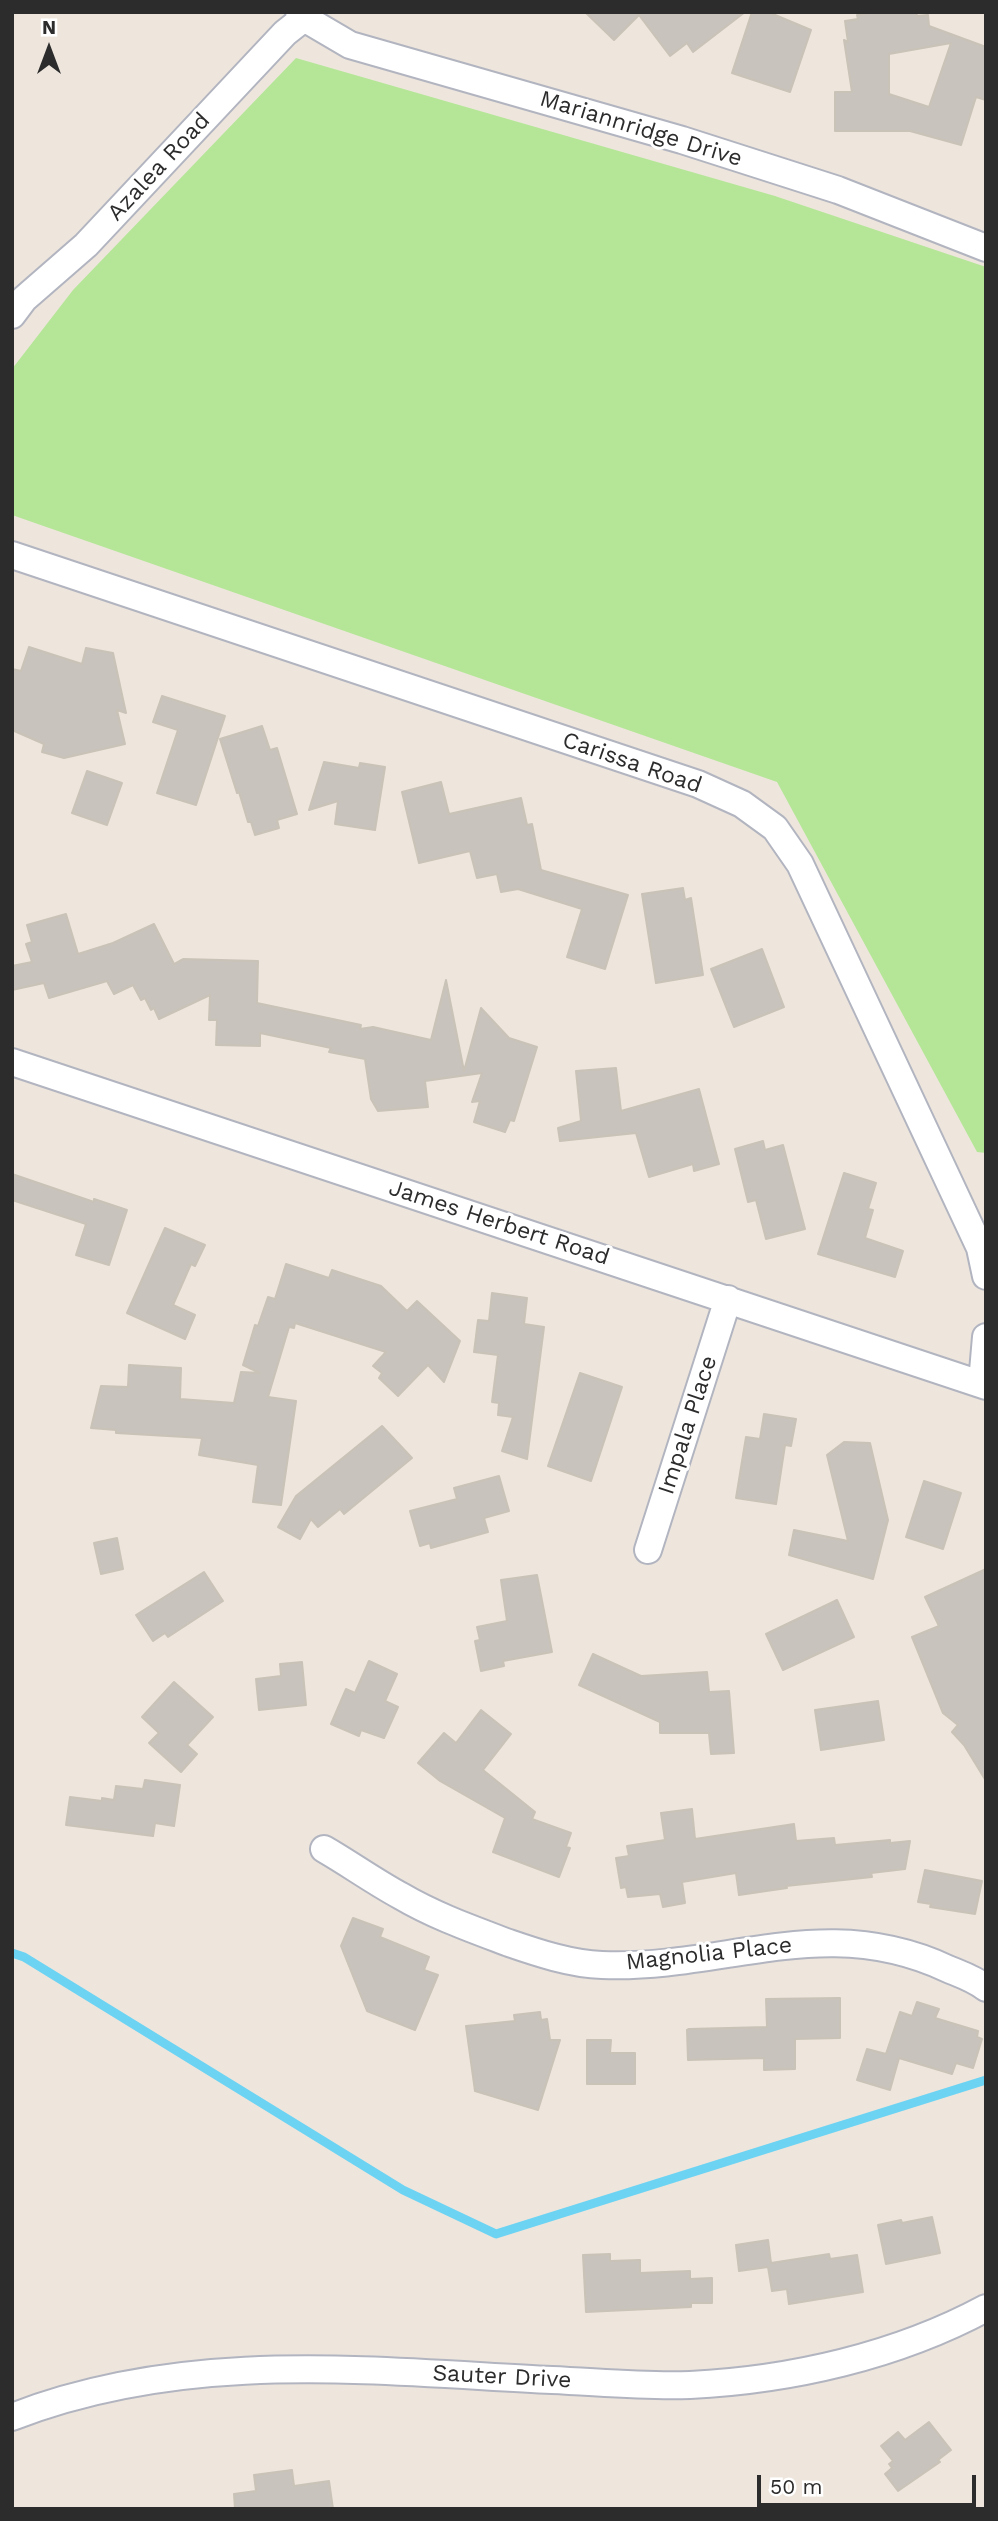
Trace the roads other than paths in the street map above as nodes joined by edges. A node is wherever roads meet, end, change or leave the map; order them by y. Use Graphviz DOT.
graph roads {
  1 [pos="302,15"];
  2 [pos="986,248"];
  3 [pos="12,315"];
  4 [pos="12,555"];
  5 [pos="12,1062"];
  6 [pos="986,1276"];
  7 [pos="728,1299"];
  8 [pos="986,1337"];
  9 [pos="984,1384"];
  10 [pos="648,1550"];
  11 [pos="324,1849"];
  12 [pos="986,1988"];
  13 [pos="986,2308"];
  14 [pos="12,2417"];
  1 -- 2 [label="street, Mariannridge Drive"];
  1 -- 3 [label="street, Azalea Road"];
  4 -- 6 [label="street, Carissa Road"];
  5 -- 7 [label="street, James Herbert Road"];
  7 -- 9 [label="street, James Herbert Road"];
  7 -- 10 [label="street, Impala Place"];
  8 -- 9 [label="street"];
  11 -- 12 [label="street, Magnolia Place"];
  13 -- 14 [label="street, Sauter Drive"];
}
